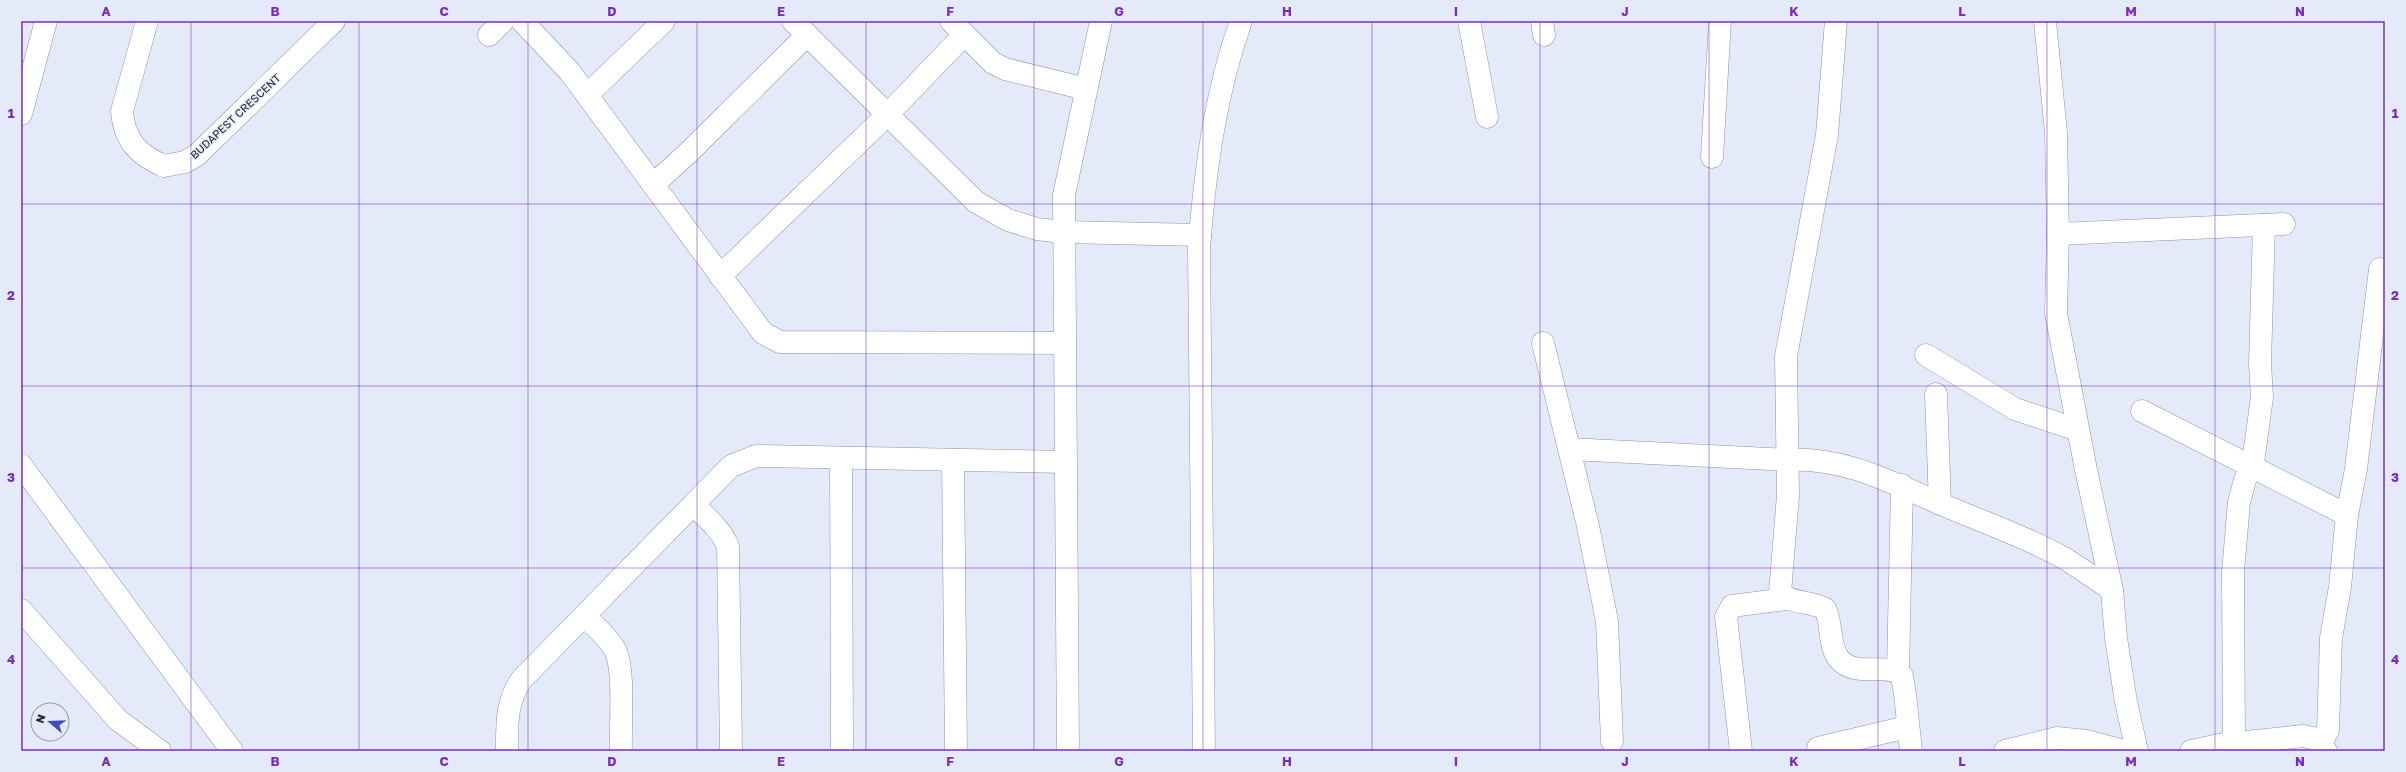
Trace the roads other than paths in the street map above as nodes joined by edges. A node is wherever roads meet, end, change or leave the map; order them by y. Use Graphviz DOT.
graph roads {
  1 [pos="46,21"];
  2 [pos="147,21"];
  3 [pos="334,21"];
  4 [pos="522,21"];
  5 [pos="664,21"];
  6 [pos="1101,21"];
  7 [pos="1241,21"];
  8 [pos="1469,21"];
  9 [pos="1720,21"];
  10 [pos="1836,21"];
  11 [pos="2045,21"];
  12 [pos="800,28"];
  13 [pos="958,28"];
  14 [pos="1086,89"];
  15 [pos="587,95"];
  16 [pos="21,114"];
  17 [pos="887,115"];
  18 [pos="1487,117"];
  19 [pos="1712,157"];
  20 [pos="653,185"];
  21 [pos="1063,232"];
  22 [pos="2058,234"];
  23 [pos="1200,235"];
  24 [pos="2380,269"];
  25 [pos="720,276"];
  26 [pos="1064,343"];
  27 [pos="1543,343"];
  28 [pos="1926,356"];
  29 [pos="1936,394"];
  30 [pos="2142,411"];
  31 [pos="2078,430"];
  32 [pos="1569,449"];
  33 [pos="841,458"];
  34 [pos="953,460"];
  35 [pos="1788,460"];
  36 [pos="1065,462"];
  37 [pos="21,465"];
  38 [pos="2250,468"];
  39 [pos="1902,484"];
  40 [pos="1940,504"];
  41 [pos="693,505"];
  42 [pos="2347,515"];
  43 [pos="2112,590"];
  44 [pos="1786,599"];
  45 [pos="21,610"];
  46 [pos="584,616"];
  47 [pos="1898,672"];
  48 [pos="1907,727"];
  49 [pos="1612,742"];
  50 [pos="2234,743"];
  51 [pos="2323,747"];
  52 [pos="1818,748"];
  53 [pos="160,751"];
  54 [pos="232,751"];
  55 [pos="507,751"];
  56 [pos="621,751"];
  57 [pos="732,751"];
  58 [pos="842,751"];
  59 [pos="956,751"];
  60 [pos="1068,751"];
  61 [pos="1204,751"];
  62 [pos="1741,751"];
  63 [pos="1910,751"];
  64 [pos="2005,751"];
  65 [pos="2124,751"];
  66 [pos="2137,751"];
  67 [pos="2191,751"];
  1 -- 16 [label="street"];
  2 -- 3 [label="street, BUDAPEST CRESCENT"];
  4 -- 15 [label="street"];
  5 -- 15 [label="street"];
  6 -- 14 [label="street"];
  7 -- 23 [label="street"];
  8 -- 18 [label="street"];
  9 -- 19 [label="street"];
  10 -- 35 [label="street"];
  11 -- 22 [label="street"];
  12 -- 17 [label="street"];
  12 -- 20 [label="street"];
  13 -- 14 [label="street"];
  13 -- 17 [label="street"];
  14 -- 21 [label="street"];
  15 -- 20 [label="street"];
  17 -- 21 [label="street"];
  17 -- 25 [label="street"];
  20 -- 25 [label="street"];
  21 -- 23 [label="street"];
  21 -- 26 [label="street"];
  22 -- 31 [label="street"];
  22 -- 38 [label="street"];
  23 -- 61 [label="street"];
  24 -- 42 [label="street"];
  25 -- 26 [label="street"];
  26 -- 36 [label="street"];
  27 -- 32 [label="street"];
  28 -- 31 [label="street"];
  29 -- 40 [label="street"];
  30 -- 38 [label="street"];
  31 -- 43 [label="street"];
  32 -- 35 [label="street"];
  32 -- 49 [label="street"];
  33 -- 34 [label="street"];
  33 -- 41 [label="street"];
  33 -- 58 [label="street"];
  34 -- 36 [label="street"];
  34 -- 59 [label="street"];
  35 -- 39 [label="street"];
  35 -- 44 [label="street"];
  36 -- 60 [label="street"];
  37 -- 54 [label="street"];
  38 -- 42 [label="street"];
  38 -- 50 [label="street"];
  39 -- 40 [label="street"];
  39 -- 47 [label="street"];
  40 -- 43 [label="street"];
  41 -- 46 [label="street"];
  41 -- 57 [label="street"];
  42 -- 51 [label="street"];
  43 -- 66 [label="street"];
  44 -- 47 [label="street"];
  44 -- 62 [label="street"];
  45 -- 53 [label="street"];
  46 -- 55 [label="street"];
  46 -- 56 [label="street"];
  47 -- 48 [label="street"];
  48 -- 52 [label="street"];
  48 -- 63 [label="street"];
  50 -- 51 [label="street"];
  50 -- 67 [label="street"];
  64 -- 65 [label="street"];
}
